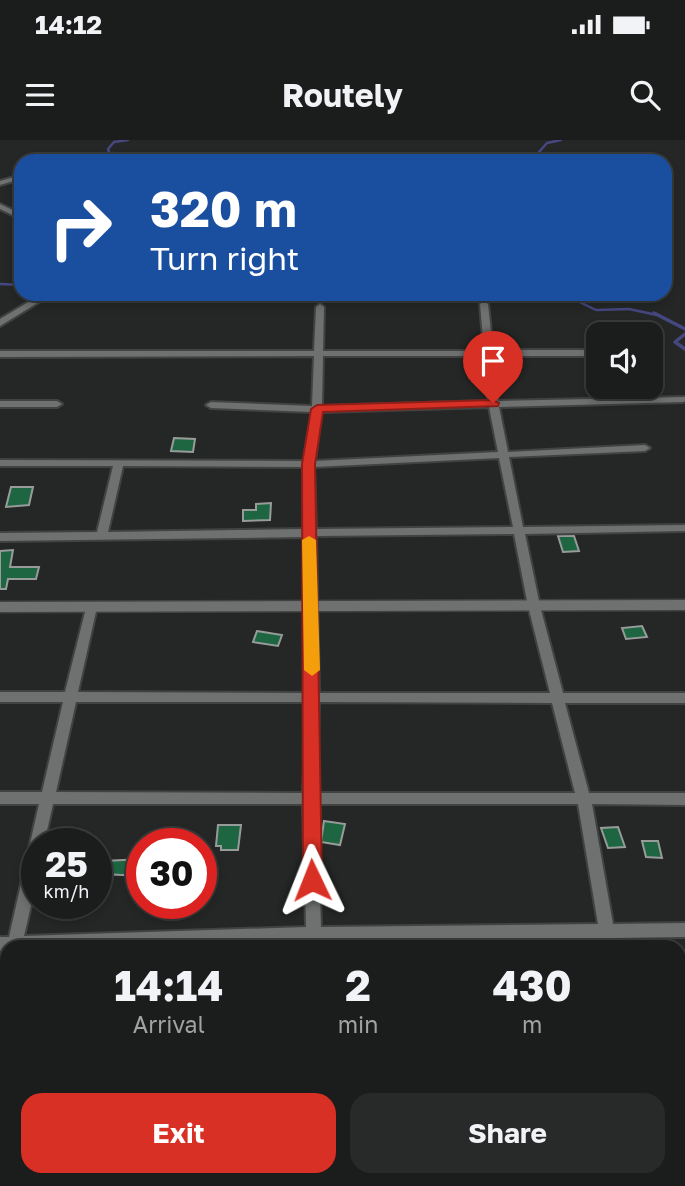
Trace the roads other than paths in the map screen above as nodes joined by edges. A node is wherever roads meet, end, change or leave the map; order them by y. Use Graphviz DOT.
graph roads {
  1 [pos="36,301"];
  2 [pos="484,304"];
  3 [pos="320,307"];
  4 [pos="0,323"];
  5 [pos="488,352"];
  6 [pos="319,353"];
  7 [pos="586,353"];
  8 [pos="0,355"];
  9 [pos="683,399"];
  10 [pos="493,403"];
  11 [pos="0,404"];
  12 [pos="57,404"];
  13 [pos="211,405"];
  14 [pos="317,409"];
  15 [pos="645,448"];
  16 [pos="504,456"];
  17 [pos="0,463"];
  18 [pos="119,463"];
  19 [pos="309,464"];
  20 [pos="685,528"];
  21 [pos="519,532"];
  22 [pos="309,534"];
  23 [pos="102,536"];
  24 [pos="0,537"];
  25 [pos="311,605"];
  26 [pos="685,605"];
  27 [pos="534,606"];
  28 [pos="0,607"];
  29 [pos="91,607"];
  30 [pos="0,696"];
  31 [pos="70,698"];
  32 [pos="313,698"];
  33 [pos="685,698"];
  34 [pos="558,699"];
  35 [pos="0,798"];
  36 [pos="48,798"];
  37 [pos="310,799"];
  38 [pos="685,799"];
  39 [pos="584,801"];
  40 [pos="41,828"];
  41 [pos="21,904"];
  42 [pos="606,930"];
  43 [pos="685,930"];
  44 [pos="11,940"];
  45 [pos="314,940"];
  46 [pos="608,940"];
  1 -- 4 [label="street"];
  2 -- 5 [label="street"];
  3 -- 6 [label="street"];
  5 -- 6 [label="street"];
  5 -- 7 [label="street"];
  5 -- 10 [label="street"];
  6 -- 8 [label="street"];
  6 -- 14 [label="street"];
  9 -- 10 [label="street"];
  10 -- 14 [label="street"];
  10 -- 16 [label="street"];
  11 -- 12 [label="street"];
  13 -- 14 [label="street"];
  14 -- 19 [label="street"];
  15 -- 16 [label="street"];
  16 -- 19 [label="street"];
  16 -- 21 [label="street"];
  17 -- 18 [label="street"];
  18 -- 19 [label="street"];
  18 -- 23 [label="street"];
  19 -- 22 [label="street"];
  20 -- 21 [label="street"];
  21 -- 22 [label="street"];
  21 -- 27 [label="street"];
  22 -- 23 [label="street"];
  22 -- 25 [label="street"];
  23 -- 24 [label="street"];
  25 -- 27 [label="street"];
  25 -- 29 [label="street"];
  25 -- 32 [label="street"];
  26 -- 27 [label="street"];
  27 -- 34 [label="street"];
  28 -- 29 [label="street"];
  29 -- 31 [label="street"];
  30 -- 31 [label="street"];
  31 -- 32 [label="street"];
  31 -- 36 [label="street"];
  32 -- 34 [label="street"];
  32 -- 37 [label="street"];
  33 -- 34 [label="street"];
  34 -- 39 [label="street"];
  35 -- 36 [label="street"];
  36 -- 37 [label="street"];
  36 -- 40 [label="street"];
  37 -- 39 [label="street"];
  37 -- 45 [label="street"];
  38 -- 39 [label="street"];
  39 -- 42 [label="street"];
  41 -- 44 [label="street"];
  42 -- 43 [label="street"];
  42 -- 45 [label="street"];
  42 -- 46 [label="street"];
}
